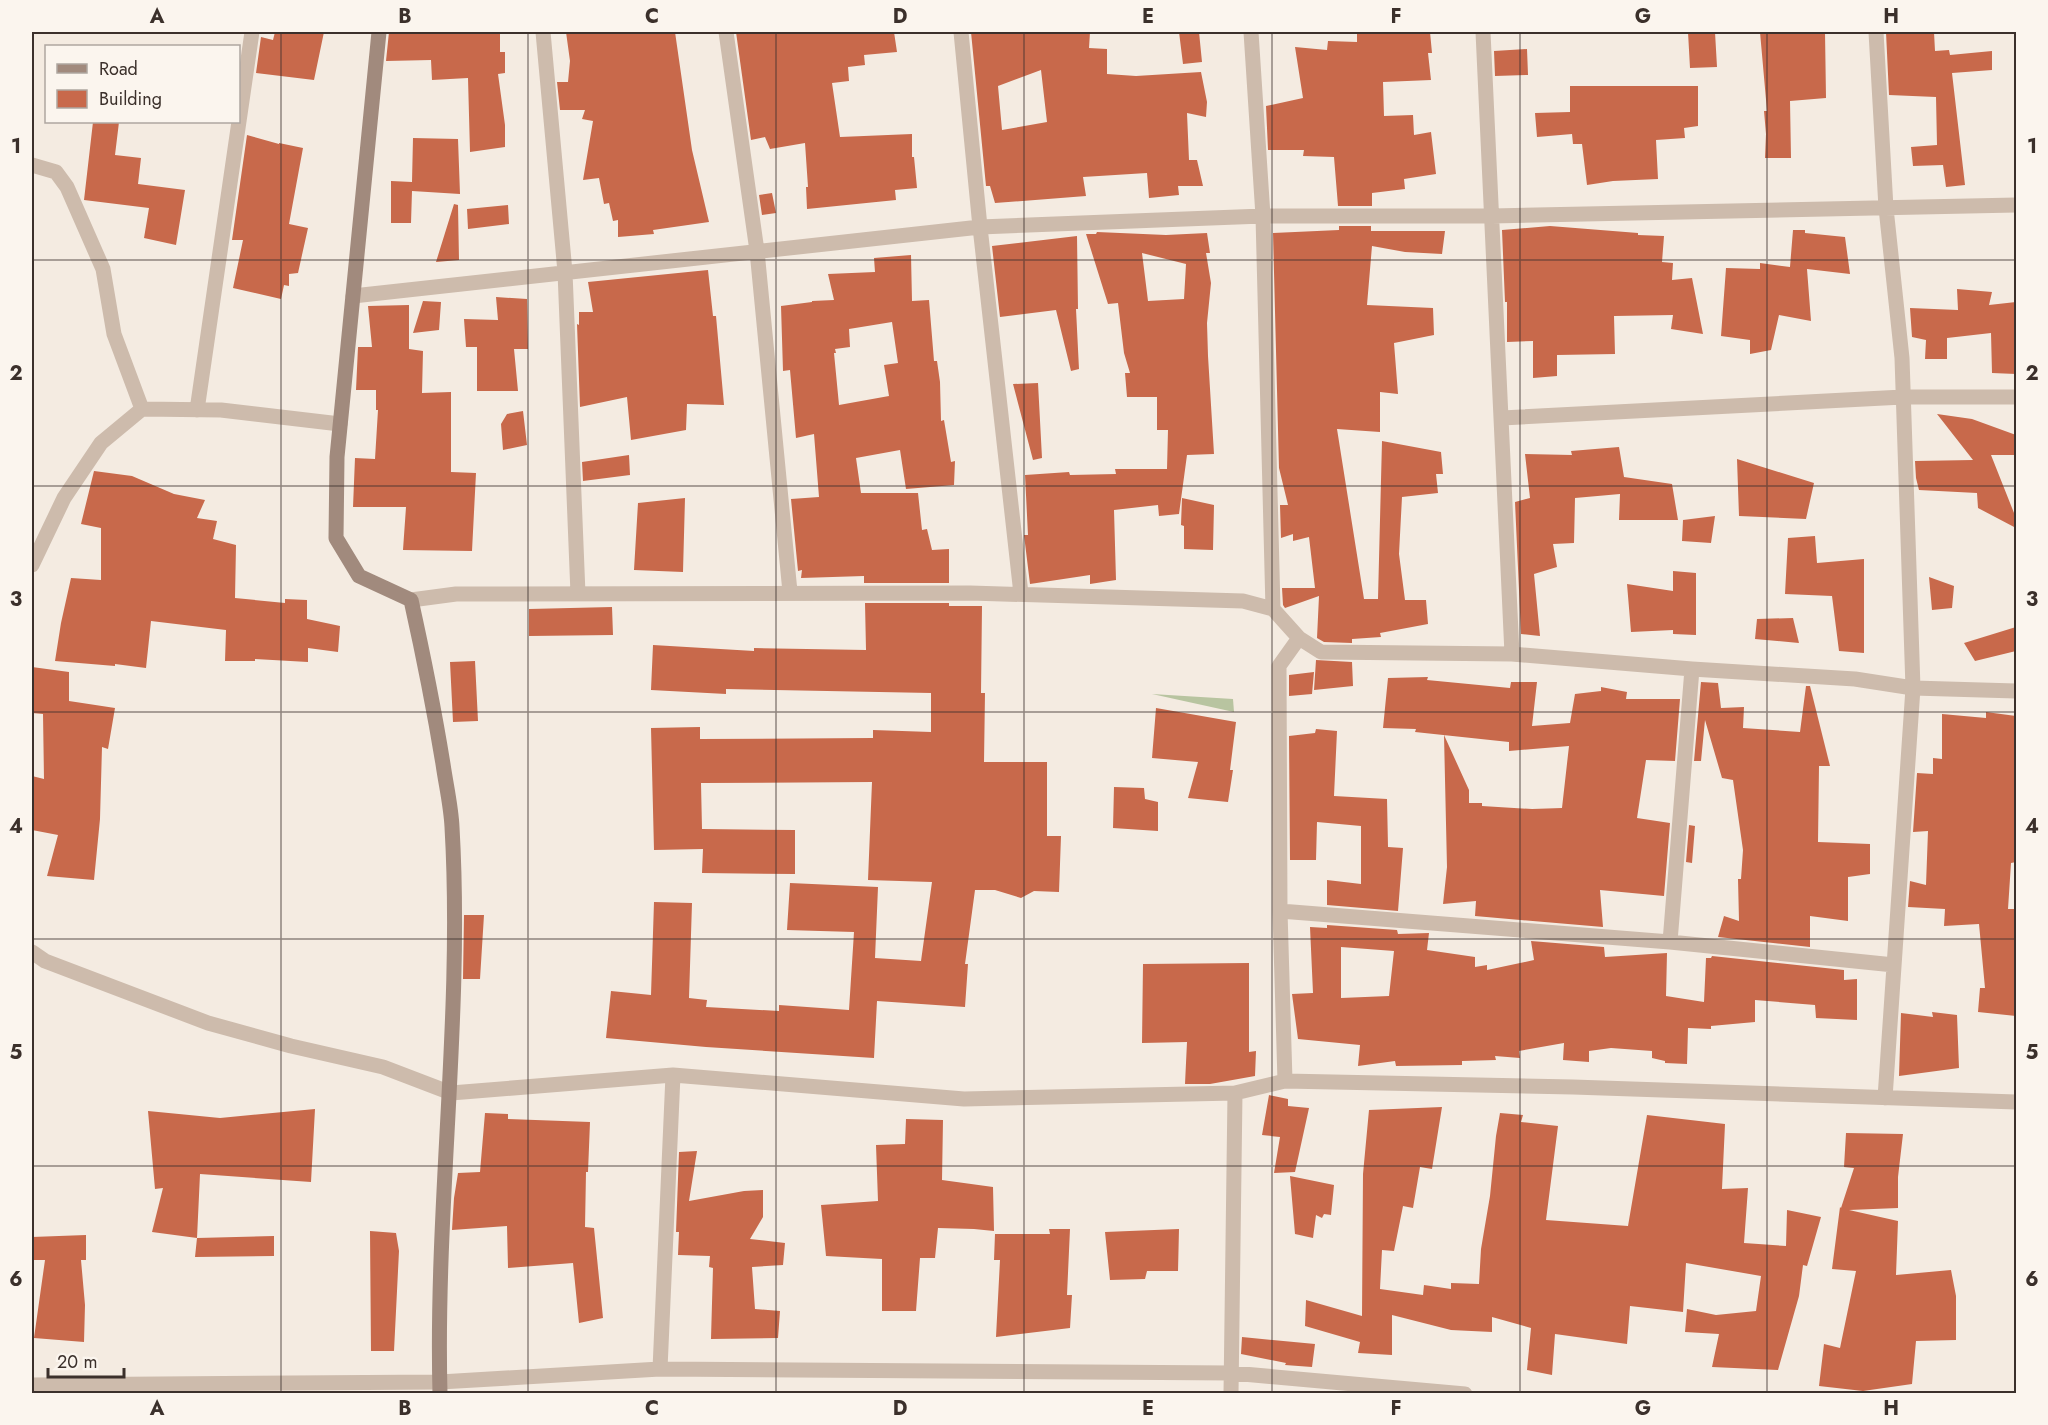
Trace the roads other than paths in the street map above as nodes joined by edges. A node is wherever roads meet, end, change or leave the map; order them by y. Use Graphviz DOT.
graph roads {
  1 [pos="252,32"];
  2 [pos="379,32"];
  3 [pos="543,32"];
  4 [pos="726,32"];
  5 [pos="961,32"];
  6 [pos="1251,32"];
  7 [pos="1483,32"];
  8 [pos="1876,32"];
  9 [pos="240,113"];
  10 [pos="239,123"];
  11 [pos="32,165"];
  12 [pos="2016,205"];
  13 [pos="1886,208"];
  14 [pos="1263,216"];
  15 [pos="1492,216"];
  16 [pos="980,227"];
  17 [pos="757,252"];
  18 [pos="565,272"];
  19 [pos="353,296"];
  20 [pos="1903,397"];
  21 [pos="2016,397"];
  22 [pos="142,409"];
  23 [pos="196,410"];
  24 [pos="1502,418"];
  25 [pos="340,424"];
  26 [pos="32,565"];
  27 [pos="790,592"];
  28 [pos="578,594"];
  29 [pos="1020,594"];
  30 [pos="411,600"];
  31 [pos="1273,609"];
  32 [pos="1299,638"];
  33 [pos="1512,654"];
  34 [pos="1692,669"];
  35 [pos="1913,688"];
  36 [pos="2016,691"];
  37 [pos="1280,911"];
  38 [pos="1670,942"];
  39 [pos="32,952"];
  40 [pos="1894,965"];
  41 [pos="673,1075"];
  42 [pos="1285,1081"];
  43 [pos="451,1093"];
  44 [pos="1235,1093"];
  45 [pos="1885,1098"];
  46 [pos="2016,1102"];
  47 [pos="660,1369"];
  48 [pos="1232,1373"];
  49 [pos="32,1385"];
  50 [pos="440,1388"];
  51 [pos="1231,1394"];
  52 [pos="1465,1394"];
  1 -- 9 [label="street"];
  2 -- 19 [label="street"];
  3 -- 18 [label="street"];
  4 -- 17 [label="street"];
  5 -- 16 [label="street"];
  6 -- 14 [label="street"];
  7 -- 15 [label="street"];
  8 -- 13 [label="street"];
  10 -- 23 [label="street"];
  11 -- 22 [label="street"];
  12 -- 13 [label="street"];
  13 -- 15 [label="street"];
  13 -- 20 [label="street"];
  14 -- 15 [label="street"];
  14 -- 16 [label="street"];
  14 -- 31 [label="street"];
  15 -- 24 [label="street"];
  16 -- 17 [label="street"];
  16 -- 29 [label="street"];
  17 -- 18 [label="street"];
  17 -- 27 [label="street"];
  18 -- 19 [label="street"];
  18 -- 28 [label="street"];
  19 -- 25 [label="street"];
  20 -- 21 [label="street"];
  20 -- 24 [label="street"];
  20 -- 35 [label="street"];
  22 -- 23 [label="street"];
  22 -- 26 [label="street"];
  23 -- 25 [label="street"];
  24 -- 33 [label="street"];
  25 -- 30 [label="street"];
  27 -- 28 [label="street"];
  27 -- 29 [label="street"];
  28 -- 30 [label="street"];
  29 -- 31 [label="street"];
  30 -- 43 [label="street"];
  31 -- 32 [label="street"];
  32 -- 33 [label="street"];
  32 -- 37 [label="street"];
  33 -- 34 [label="street"];
  34 -- 35 [label="street"];
  34 -- 38 [label="street"];
  35 -- 36 [label="street"];
  35 -- 40 [label="street"];
  37 -- 38 [label="street"];
  37 -- 42 [label="street"];
  38 -- 40 [label="street"];
  39 -- 43 [label="street"];
  40 -- 45 [label="street"];
  41 -- 43 [label="street"];
  41 -- 44 [label="street"];
  41 -- 47 [label="street"];
  42 -- 44 [label="street"];
  42 -- 45 [label="street"];
  43 -- 50 [label="street"];
  44 -- 48 [label="street"];
  45 -- 46 [label="street"];
  47 -- 48 [label="street"];
  47 -- 50 [label="street"];
  48 -- 51 [label="street"];
  48 -- 52 [label="street"];
  49 -- 50 [label="street"];
}
